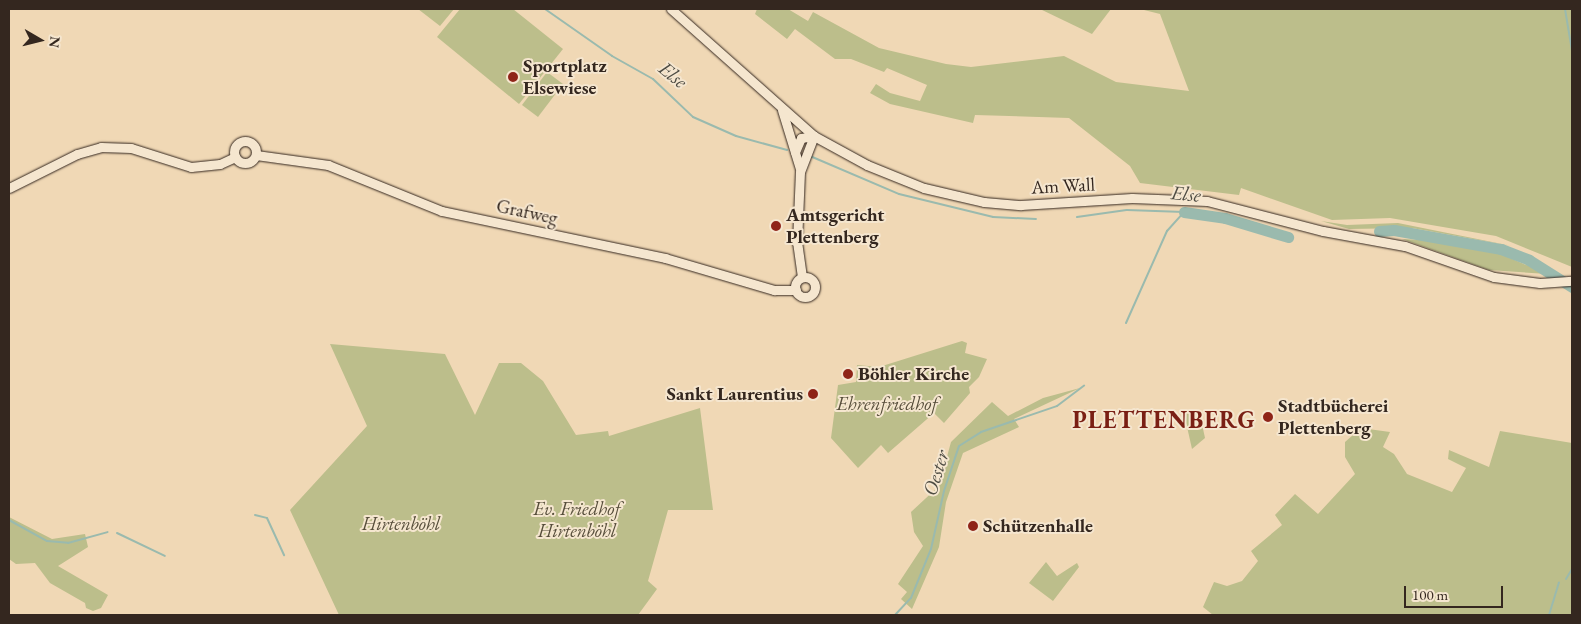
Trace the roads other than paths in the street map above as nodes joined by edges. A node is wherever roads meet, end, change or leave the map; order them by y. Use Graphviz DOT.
graph roads {
  1 [pos="671,9"];
  2 [pos="781,108"];
  3 [pos="814,136"];
  4 [pos="795,153"];
  5 [pos="256,155"];
  6 [pos="235,157"];
  7 [pos="800,172"];
  8 [pos="9,188"];
  9 [pos="802,277"];
  10 [pos="1572,280"];
  11 [pos="796,290"];
  1 -- 2 [label="main road, Am Wall"];
  2 -- 3 [label="main road, Am Wall"];
  2 -- 4 [label="main road"];
  3 -- 4 [label="main road"];
  3 -- 7 [label="main road"];
  3 -- 10 [label="main road, Am Wall"];
  4 -- 7 [label="main road"];
  5 -- 6 [label="main road, Grafweg"];
  5 -- 6 [label="main road"];
  5 -- 11 [label="main road, Grafweg"];
  6 -- 8 [label="main road, Grafweg"];
  7 -- 9 [label="main road"];
  9 -- 11 [label="main road"];
  9 -- 11 [label="main road, Grafweg"];
}
